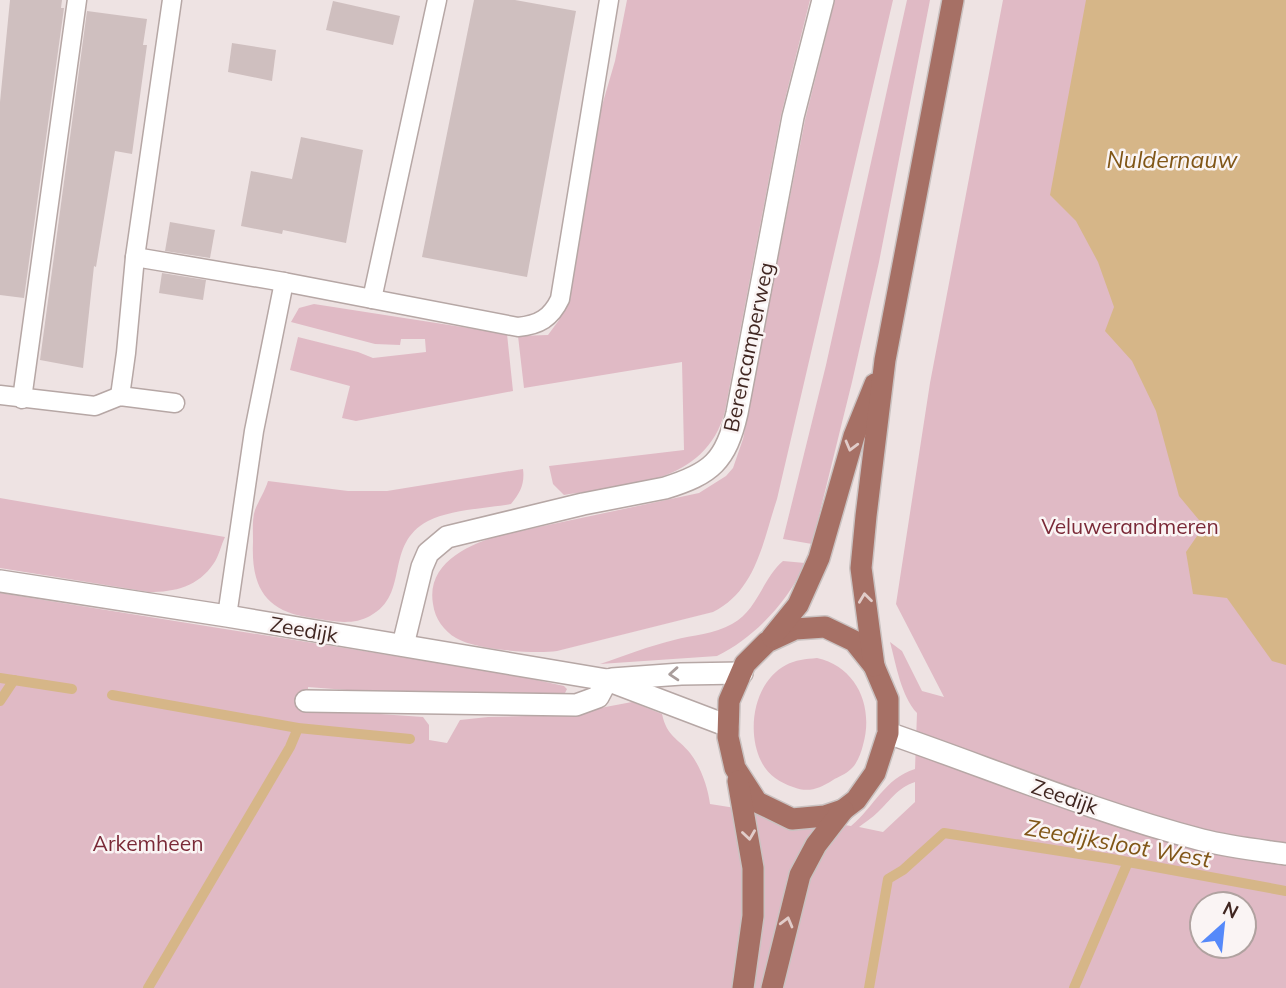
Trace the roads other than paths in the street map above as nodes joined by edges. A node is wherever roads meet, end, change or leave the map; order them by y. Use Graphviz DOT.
graph roads {
  1 [pos="77,0"];
  2 [pos="172,0"];
  3 [pos="437,0"];
  4 [pos="609,0"];
  5 [pos="823,0"];
  6 [pos="953,0"];
  7 [pos="135,257"];
  8 [pos="284,282"];
  9 [pos="372,299"];
  10 [pos="885,360"];
  11 [pos="0,396"];
  12 [pos="120,396"];
  13 [pos="22,399"];
  14 [pos="175,403"];
  15 [pos="0,581"];
  16 [pos="227,616"];
  17 [pos="767,642"];
  18 [pos="403,645"];
  19 [pos="874,666"];
  20 [pos="742,673"];
  21 [pos="607,680"];
  22 [pos="306,701"];
  23 [pos="729,726"];
  24 [pos="888,733"];
  25 [pos="736,768"];
  26 [pos="843,810"];
  27 [pos="1286,854"];
  28 [pos="743,988"];
  29 [pos="772,988"];
  1 -- 13 [label="lane"];
  2 -- 7 [label="lane"];
  3 -- 9 [label="lane"];
  4 -- 9 [label="lane"];
  5 -- 18 [label="street, Berencamperweg"];
  6 -- 10 [label="main road"];
  7 -- 8 [label="lane"];
  7 -- 12 [label="lane"];
  8 -- 9 [label="lane"];
  8 -- 16 [label="lane"];
  10 -- 17 [label="main road, one-way"];
  19 -- 10 [label="main road, one-way"];
  11 -- 13 [label="lane"];
  12 -- 13 [label="lane"];
  12 -- 14 [label="lane"];
  15 -- 16 [label="street, Zeedijk"];
  16 -- 18 [label="street, Zeedijk"];
  17 -- 19 [label="main road"];
  17 -- 20 [label="main road"];
  18 -- 21 [label="street, Zeedijk"];
  19 -- 24 [label="main road"];
  20 -- 21 [label="street, Zeedijk, one-way"];
  20 -- 23 [label="main road"];
  21 -- 22 [label="street"];
  21 -- 23 [label="street, Zeedijk"];
  23 -- 25 [label="main road"];
  24 -- 26 [label="main road"];
  24 -- 27 [label="street, Zeedijk"];
  25 -- 26 [label="main road"];
  25 -- 28 [label="main road, one-way"];
  29 -- 26 [label="main road, one-way"];
}
